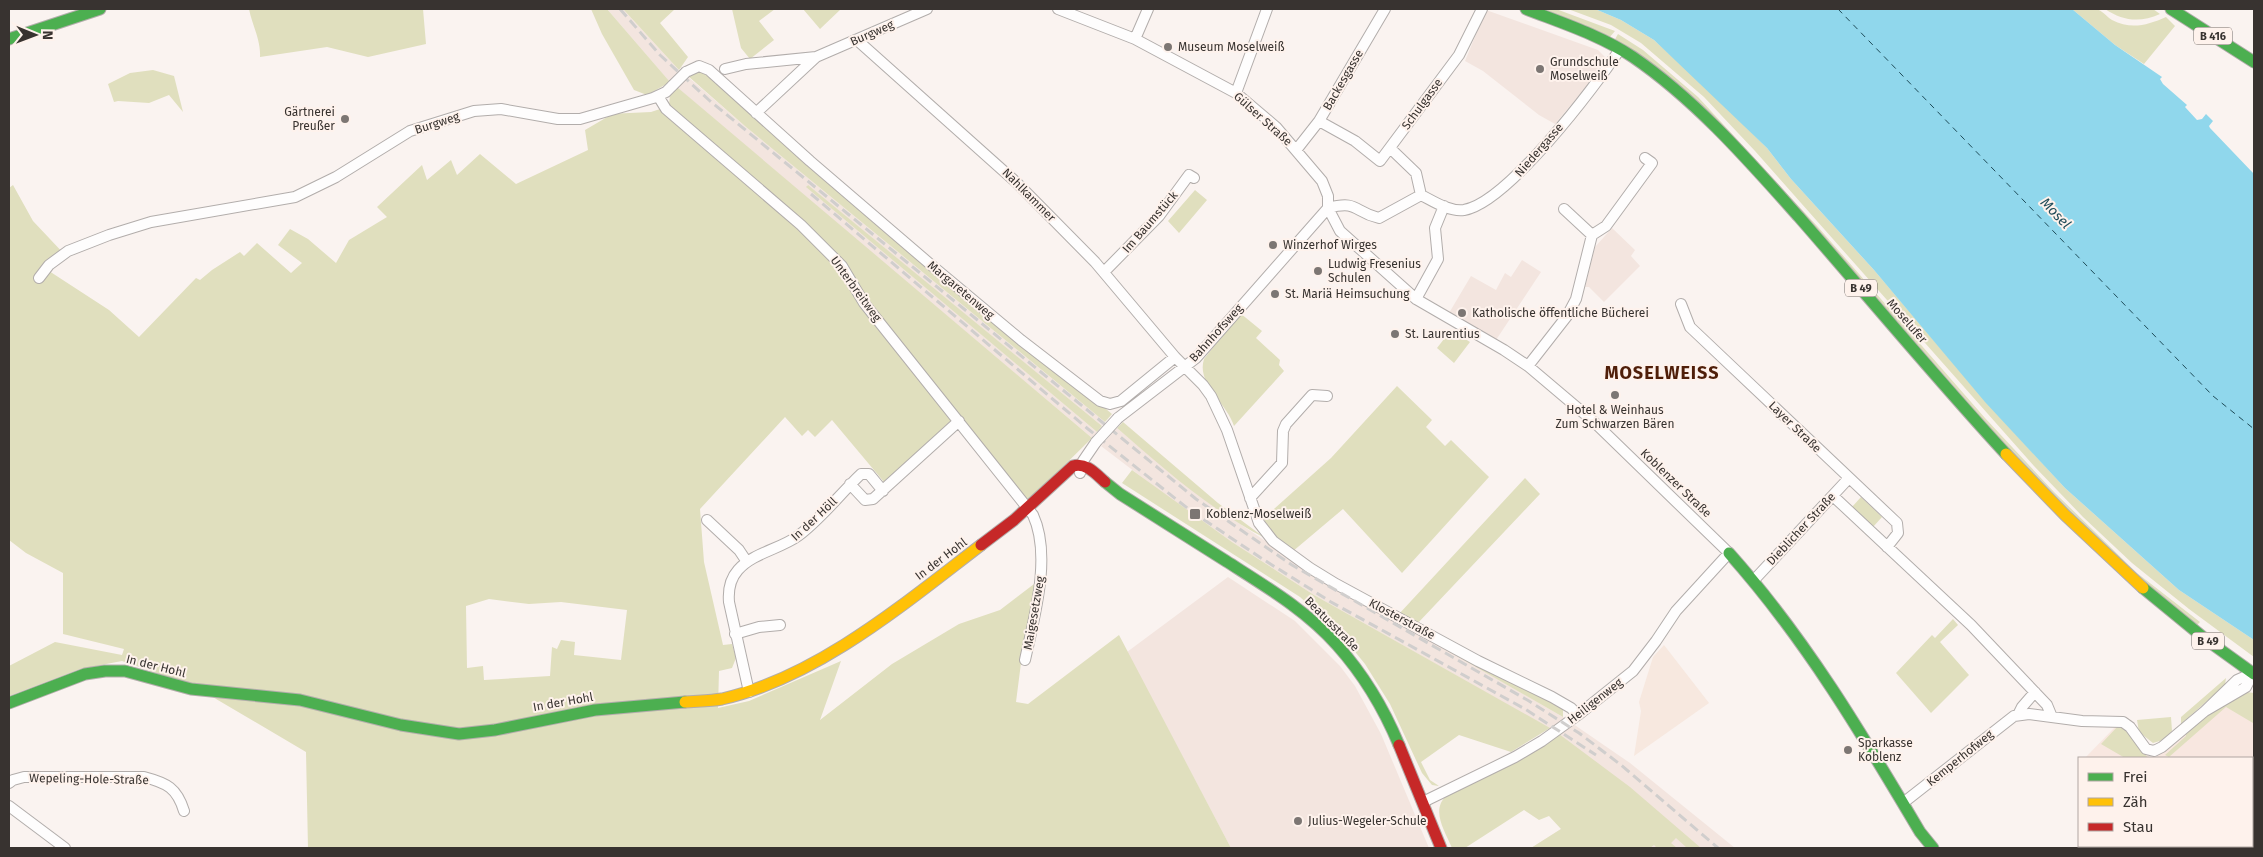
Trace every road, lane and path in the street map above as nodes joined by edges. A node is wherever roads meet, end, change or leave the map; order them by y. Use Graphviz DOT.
graph roads {
  1 [pos="100,9"];
  2 [pos="928,9"];
  3 [pos="1058,9"];
  4 [pos="1148,9"];
  5 [pos="1267,9"];
  6 [pos="1385,9"];
  7 [pos="1482,9"];
  8 [pos="1526,9"];
  9 [pos="2171,9"];
  10 [pos="9,39"];
  11 [pos="1135,39"];
  12 [pos="857,40"];
  13 [pos="1620,50"];
  14 [pos="816,57"];
  15 [pos="2254,62"];
  16 [pos="725,69"];
  17 [pos="1236,93"];
  18 [pos="658,96"];
  19 [pos="756,114"];
  20 [pos="1319,121"];
  21 [pos="1390,148"];
  22 [pos="1297,149"];
  23 [pos="1645,158"];
  24 [pos="1194,178"];
  25 [pos="1421,195"];
  26 [pos="1444,206"];
  27 [pos="1328,208"];
  28 [pos="1564,209"];
  29 [pos="1592,235"];
  30 [pos="1104,272"];
  31 [pos="39,278"];
  32 [pos="1416,298"];
  33 [pos="1681,304"];
  34 [pos="1175,357"];
  35 [pos="1185,366"];
  36 [pos="1528,366"];
  37 [pos="1327,396"];
  38 [pos="959,421"];
  39 [pos="1081,469"];
  40 [pos="1849,478"];
  41 [pos="850,484"];
  42 [pos="883,490"];
  43 [pos="1833,496"];
  44 [pos="1250,498"];
  45 [pos="1028,508"];
  46 [pos="708,520"];
  47 [pos="1887,547"];
  48 [pos="1729,553"];
  49 [pos="747,562"];
  50 [pos="1754,580"];
  51 [pos="780,625"];
  52 [pos="735,634"];
  53 [pos="1025,660"];
  54 [pos="2253,673"];
  55 [pos="749,692"];
  56 [pos="2035,692"];
  57 [pos="9,703"];
  58 [pos="1578,715"];
  59 [pos="2018,715"];
  60 [pos="2052,717"];
  61 [pos="9,783"];
  62 [pos="1423,802"];
  63 [pos="1903,803"];
  64 [pos="9,806"];
  65 [pos="184,811"];
  66 [pos="66,848"];
  67 [pos="1441,848"];
  68 [pos="1933,848"];
  1 -- 10 [label="street"];
  2 -- 12 [label="street, Burgweg"];
  3 -- 11 [label="street, Gülser Straße"];
  4 -- 11 [label="street"];
  5 -- 17 [label="street"];
  6 -- 20 [label="street, Backesgasse"];
  7 -- 21 [label="street, Schulgasse"];
  8 -- 13 [label="street, Moselufer / B 49"];
  9 -- 15 [label="street, B 416"];
  11 -- 17 [label="street, Gülser Straße"];
  12 -- 14 [label="street, Burgweg"];
  12 -- 30 [label="street, Nahlkammer"];
  13 -- 26 [label="street, Niedergasse"];
  13 -- 54 [label="street, Moselufer / B 49"];
  14 -- 16 [label="street, Burgweg"];
  14 -- 19 [label="street, Burgweg"];
  17 -- 22 [label="street, Gülser Straße"];
  18 -- 19 [label="street, Burgweg, bridge"];
  18 -- 31 [label="street, Burgweg"];
  18 -- 38 [label="street, Unterbreitweg"];
  19 -- 34 [label="street, Margaretenweg"];
  20 -- 21 [label="street"];
  20 -- 22 [label="street, Backesgasse"];
  21 -- 25 [label="street"];
  22 -- 27 [label="street, Gülser Straße"];
  23 -- 29 [label="street"];
  24 -- 30 [label="street, Im Baumstück"];
  25 -- 26 [label="street"];
  25 -- 27 [label="street"];
  26 -- 32 [label="street"];
  27 -- 32 [label="street, Koblenzer Straße"];
  27 -- 35 [label="street, Bahnhofsweg"];
  28 -- 29 [label="street"];
  29 -- 36 [label="street"];
  30 -- 34 [label="street, Nahlkammer"];
  32 -- 36 [label="street, Koblenzer Straße"];
  33 -- 40 [label="street, Layer Straße"];
  34 -- 35 [label="street, Nahlkammer"];
  35 -- 39 [label="street, Bahnhofsweg, bridge"];
  35 -- 44 [label="street, Klosterstraße"];
  36 -- 48 [label="street, Koblenzer Straße"];
  37 -- 44 [label="street"];
  38 -- 42 [label="street"];
  38 -- 45 [label="street, Unterbreitweg"];
  39 -- 45 [label="street, In der Hohl"];
  39 -- 62 [label="street, Beatusstraße"];
  40 -- 43 [label="street, Dieblicher Straße"];
  40 -- 47 [label="street, Layer Straße"];
  41 -- 42 [label="street"];
  41 -- 42 [label="street, In der Höll"];
  41 -- 49 [label="street, In der Höll"];
  43 -- 47 [label="street"];
  43 -- 50 [label="street, Dieblicher Straße"];
  44 -- 58 [label="street, Klosterstraße"];
  45 -- 53 [label="street, Maigesetzweg"];
  45 -- 55 [label="street, In der Hohl"];
  46 -- 49 [label="street"];
  47 -- 56 [label="street"];
  48 -- 50 [label="street, Koblenzer Straße"];
  48 -- 58 [label="street, Heiligenweg"];
  49 -- 52 [label="street, In der Höll"];
  50 -- 63 [label="street, Koblenzer Straße"];
  51 -- 52 [label="street"];
  52 -- 55 [label="street, In der Höll"];
  54 -- 60 [label="street"];
  55 -- 57 [label="street, In der Hohl"];
  56 -- 59 [label="street, Kemperhofweg"];
  56 -- 60 [label="street"];
  58 -- 62 [label="street, Heiligenweg"];
  59 -- 60 [label="street"];
  59 -- 63 [label="street, Kemperhofweg"];
  61 -- 65 [label="street, Wepeling-Hole-Straße"];
  62 -- 67 [label="street, Beatusstraße"];
  63 -- 68 [label="street, Koblenzer Straße"];
  64 -- 66 [label="street"];
}
